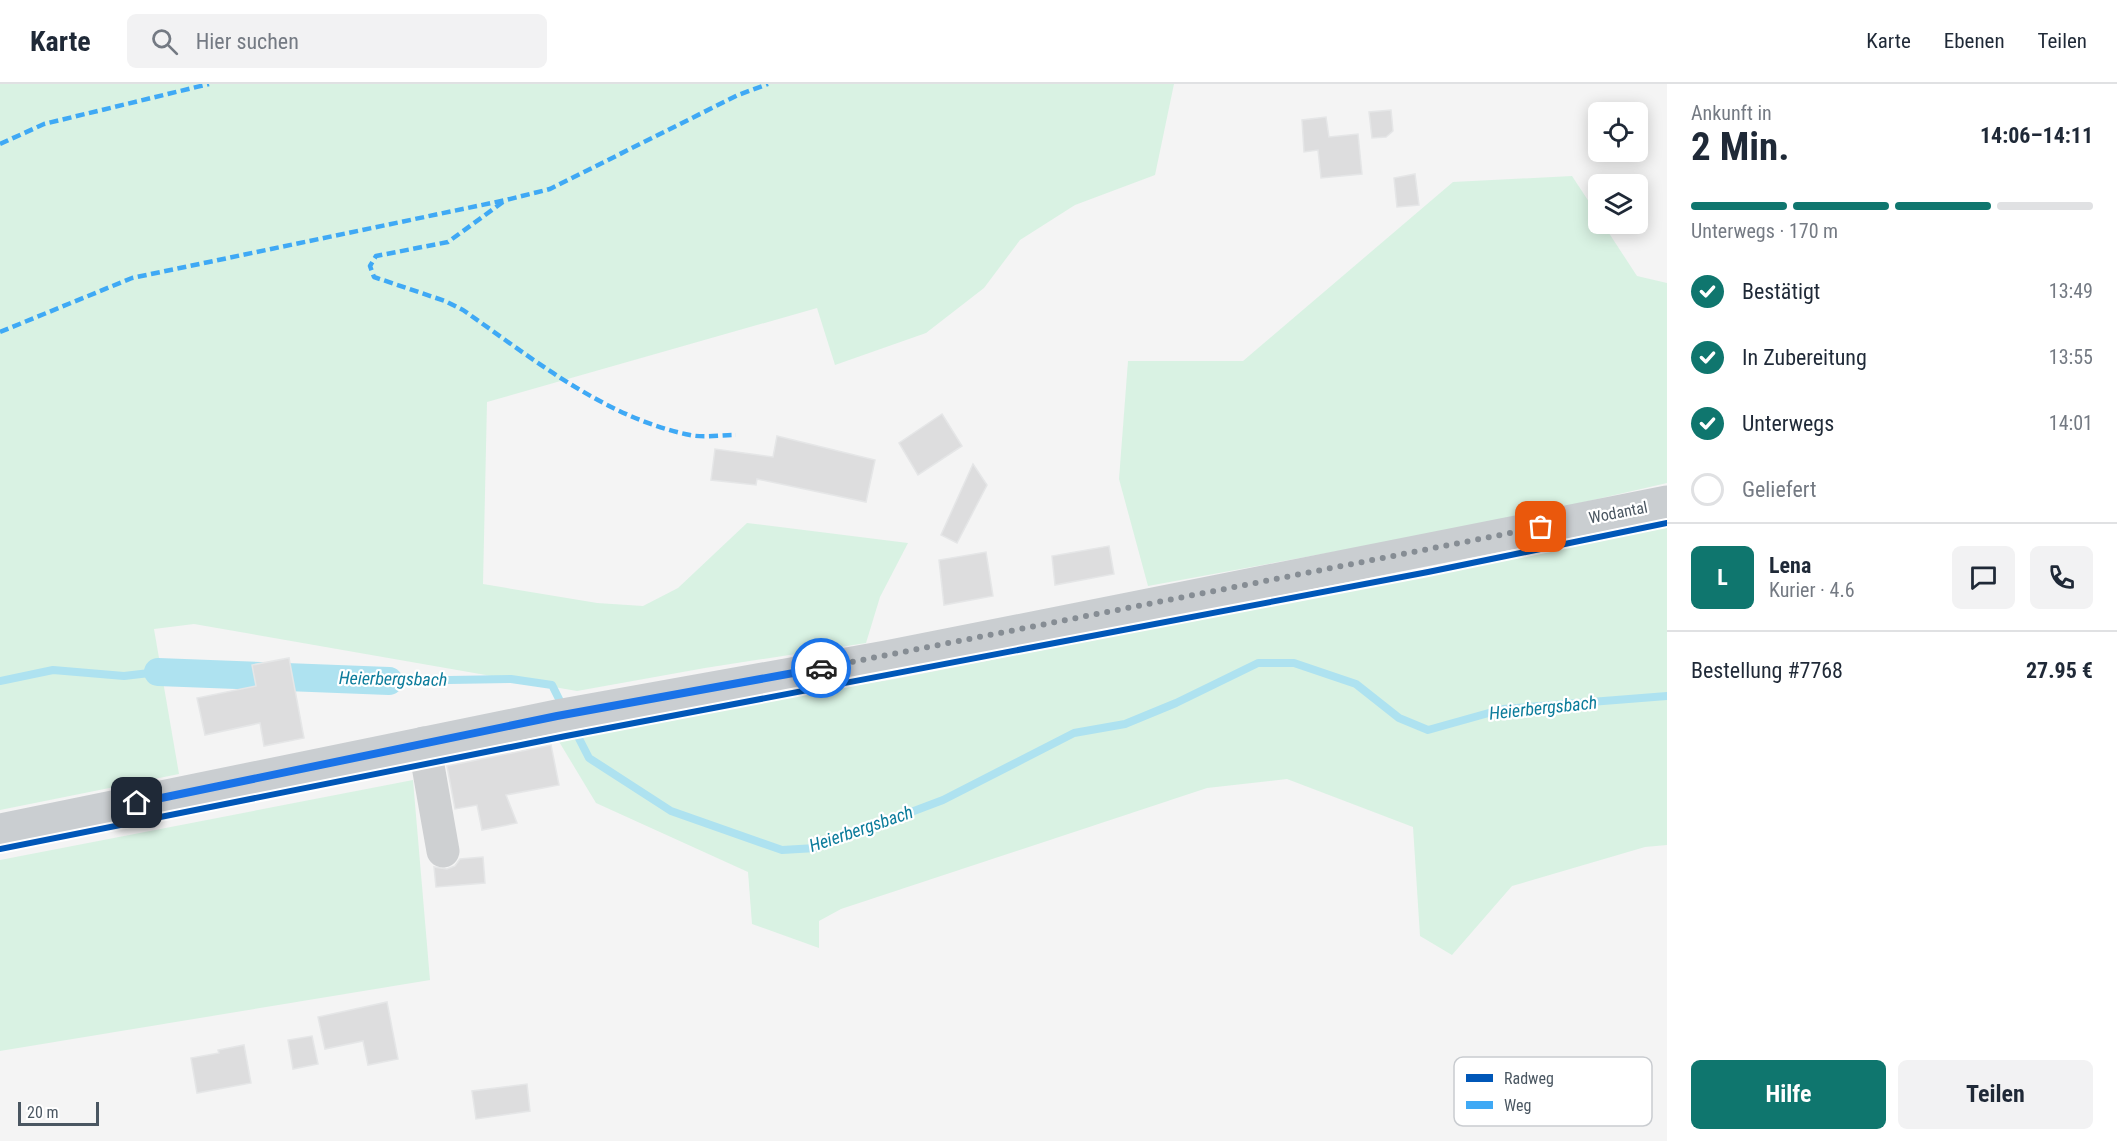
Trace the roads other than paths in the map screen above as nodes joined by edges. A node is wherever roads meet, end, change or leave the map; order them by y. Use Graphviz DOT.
graph roads {
  1 [pos="1667,502"];
  2 [pos="424,743"];
  3 [pos="0,830"];
  4 [pos="443,852"];
  1 -- 2 [label="main road, Wodantal"];
  2 -- 3 [label="main road, Wodantal"];
  2 -- 4 [label="lane"];
}
